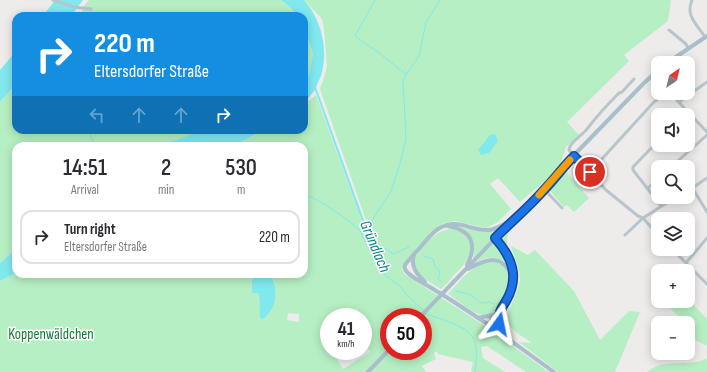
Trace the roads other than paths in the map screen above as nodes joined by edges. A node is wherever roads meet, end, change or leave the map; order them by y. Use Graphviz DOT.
graph roads {
  1 [pos="53,0"];
  2 [pos="692,0"];
  3 [pos="91,9"];
  4 [pos="669,30"];
  5 [pos="706,36"];
  6 [pos="688,48"];
  7 [pos="677,56"];
  8 [pos="651,77"];
  9 [pos="634,79"];
  10 [pos="707,82"];
  11 [pos="658,100"];
  12 [pos="679,102"];
  13 [pos="684,108"];
  14 [pos="695,120"];
  15 [pos="707,134"];
  16 [pos="651,148"];
  17 [pos="574,156"];
  18 [pos="679,160"];
  19 [pos="590,172"];
  20 [pos="707,178"];
  21 [pos="651,185"];
  22 [pos="695,187"];
  23 [pos="648,188"];
  24 [pos="544,189"];
  25 [pos="695,191"];
  26 [pos="665,204"];
  27 [pos="662,206"];
  28 [pos="562,208"];
  29 [pos="707,212"];
  30 [pos="513,218"];
  31 [pos="643,218"];
  32 [pos="508,225"];
  33 [pos="446,226"];
  34 [pos="651,227"];
  35 [pos="625,235"];
  36 [pos="495,238"];
  37 [pos="707,238"];
  38 [pos="415,254"];
  39 [pos="679,256"];
  40 [pos="686,263"];
  41 [pos="464,271"];
  42 [pos="513,281"];
  43 [pos="707,284"];
  44 [pos="428,285"];
  45 [pos="429,308"];
  46 [pos="496,316"];
  47 [pos="478,318"];
  48 [pos="489,325"];
  49 [pos="514,343"];
  50 [pos="380,359"];
  51 [pos="368,372"];
  52 [pos="554,372"];
  1 -- 3 [label="street"];
  2 -- 5 [label="street"];
  4 -- 6 [label="street"];
  5 -- 6 [label="main road"];
  6 -- 7 [label="main road"];
  8 -- 17 [label="main road"];
  9 -- 17 [label="street"];
  10 -- 12 [label="street"];
  11 -- 19 [label="street"];
  12 -- 13 [label="street"];
  14 -- 15 [label="street"];
  15 -- 18 [label="street"];
  16 -- 23 [label="street"];
  17 -- 19 [label="street"];
  17 -- 24 [label="main road"];
  19 -- 31 [label="street"];
  20 -- 22 [label="street"];
  21 -- 23 [label="street"];
  23 -- 27 [label="street"];
  24 -- 28 [label="street"];
  24 -- 30 [label="main road"];
  24 -- 32 [label="main road"];
  25 -- 29 [label="street"];
  26 -- 27 [label="street"];
  27 -- 31 [label="street"];
  30 -- 32 [label="main road"];
  30 -- 33 [label="main road"];
  31 -- 34 [label="street"];
  31 -- 35 [label="street"];
  32 -- 36 [label="main road"];
  33 -- 38 [label="main road"];
  33 -- 41 [label="main road"];
  36 -- 41 [label="main road"];
  36 -- 42 [label="main road"];
  37 -- 40 [label="street"];
  38 -- 44 [label="main road"];
  38 -- 44 [label="main road"];
  39 -- 40 [label="street"];
  40 -- 43 [label="street"];
  41 -- 42 [label="main road"];
  41 -- 45 [label="main road"];
  42 -- 46 [label="main road"];
  44 -- 47 [label="main road, bridge"];
  46 -- 47 [label="main road"];
  46 -- 48 [label="main road"];
  46 -- 49 [label="main road"];
  47 -- 48 [label="main road"];
  48 -- 49 [label="main road"];
  49 -- 52 [label="main road"];
  50 -- 51 [label="main road"];
}
